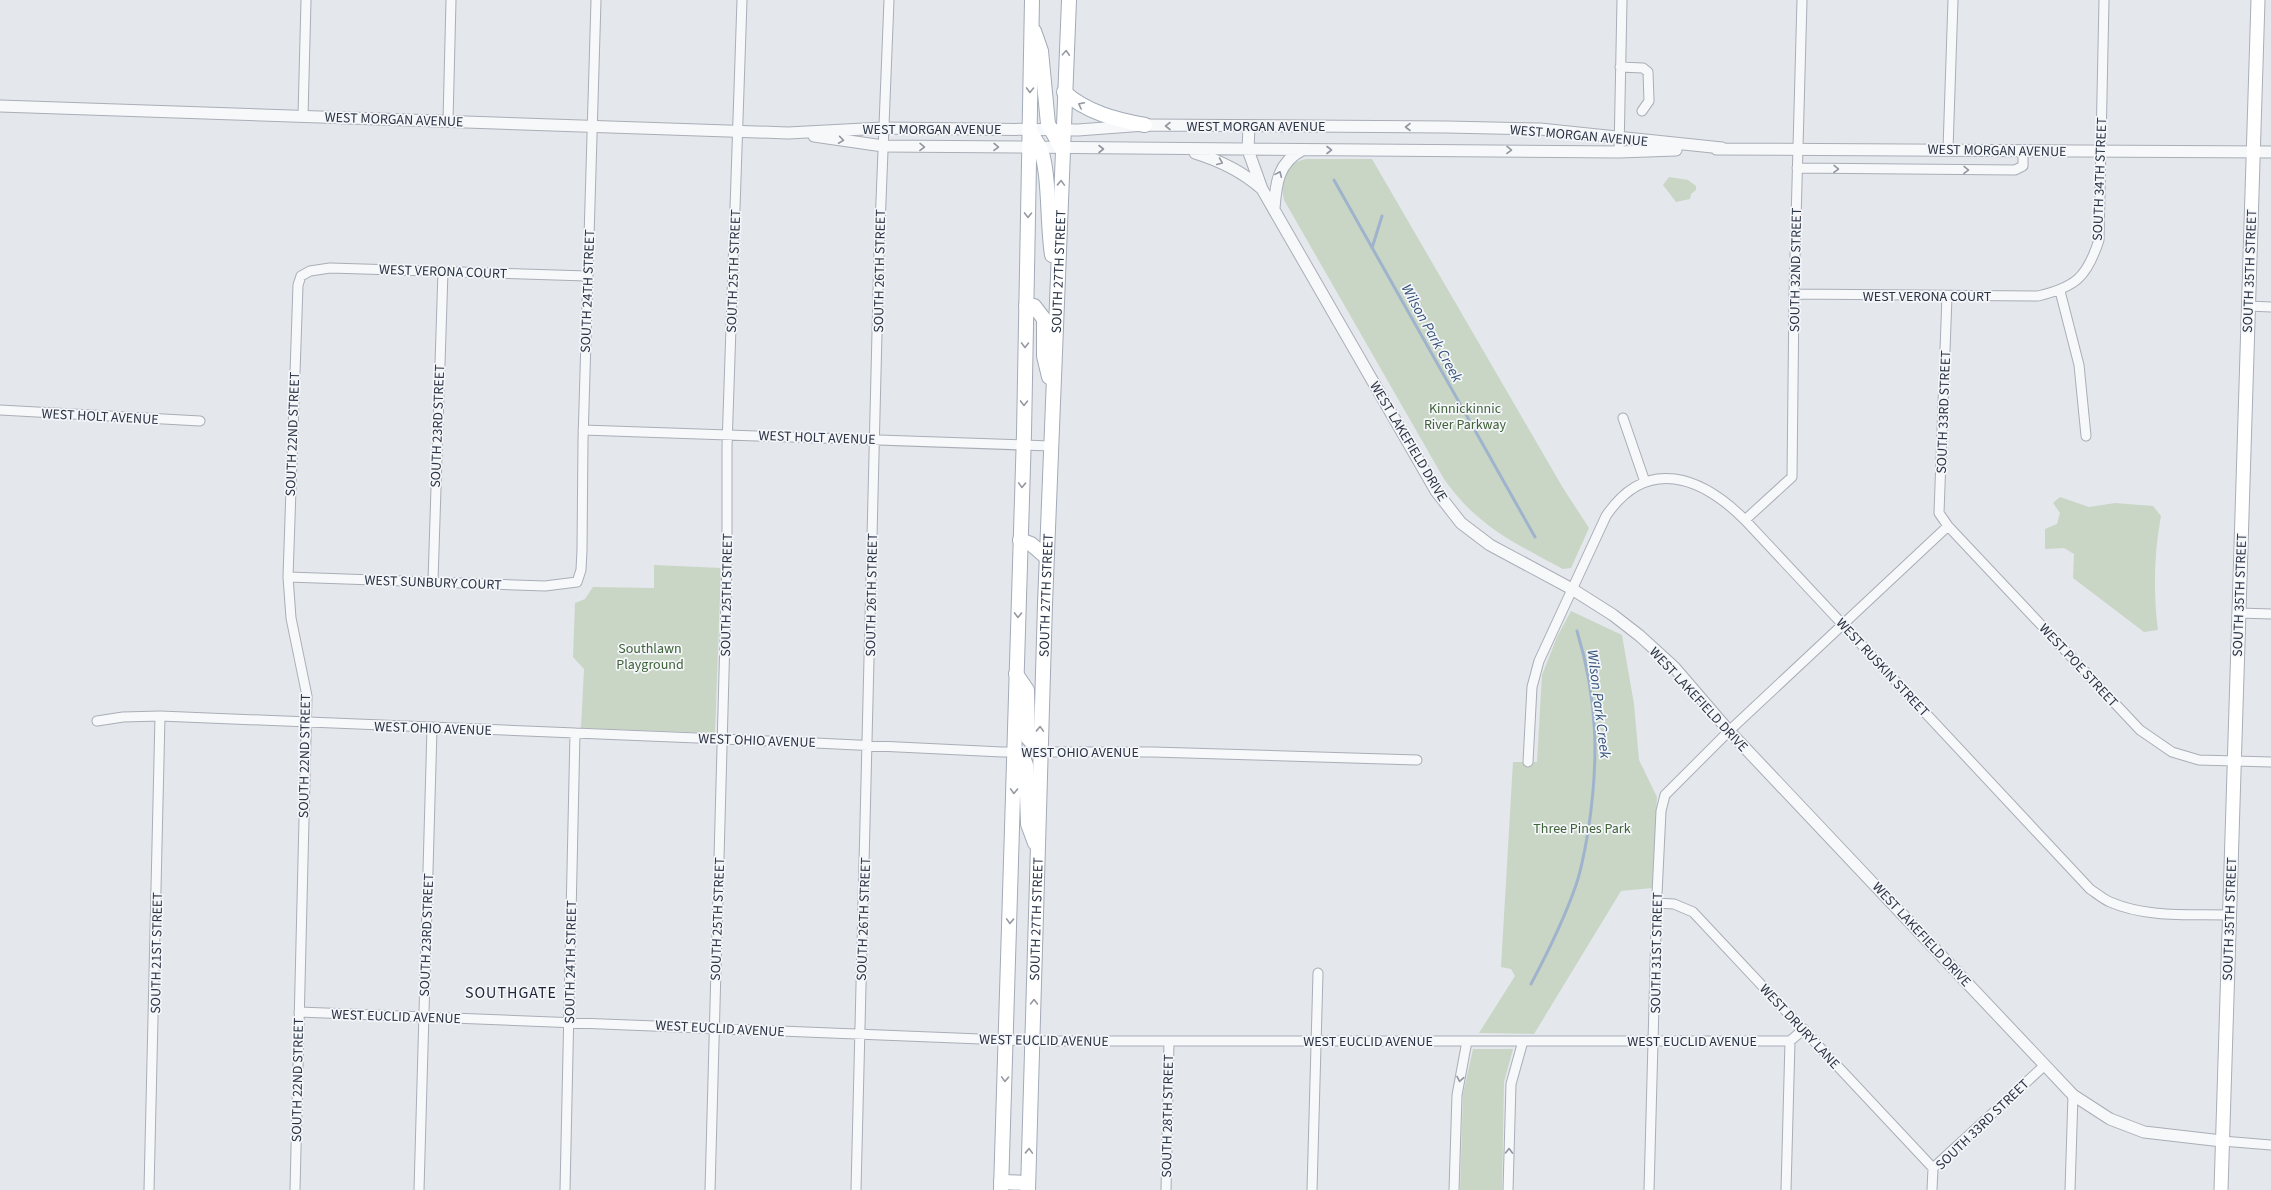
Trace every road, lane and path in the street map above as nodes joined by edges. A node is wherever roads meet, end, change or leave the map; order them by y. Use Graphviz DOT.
graph roads {
  1 [pos="306,0"];
  2 [pos="452,0"];
  3 [pos="596,0"];
  4 [pos="742,0"];
  5 [pos="889,0"];
  6 [pos="1032,0"];
  7 [pos="1069,0"];
  8 [pos="1622,0"];
  9 [pos="1802,0"];
  10 [pos="1953,0"];
  11 [pos="2104,0"];
  12 [pos="2258,0"];
  13 [pos="1031,23"];
  14 [pos="1620,67"];
  15 [pos="1064,92"];
  16 [pos="0,106"];
  17 [pos="1642,112"];
  18 [pos="304,116"];
  19 [pos="448,121"];
  20 [pos="1144,125"];
  21 [pos="593,126"];
  22 [pos="1249,126"];
  23 [pos="883,128"];
  24 [pos="1029,130"];
  25 [pos="1057,130"];
  26 [pos="739,131"];
  27 [pos="788,133"];
  28 [pos="1619,138"];
  29 [pos="882,146"];
  30 [pos="1035,148"];
  31 [pos="1722,148"];
  32 [pos="1062,149"];
  33 [pos="1184,149"];
  34 [pos="1798,149"];
  35 [pos="1948,149"];
  36 [pos="1248,150"];
  37 [pos="1302,150"];
  38 [pos="2023,150"];
  39 [pos="2100,151"];
  40 [pos="1619,152"];
  41 [pos="2252,152"];
  42 [pos="2271,152"];
  43 [pos="1797,168"];
  44 [pos="1262,189"];
  45 [pos="1274,208"];
  46 [pos="442,271"];
  47 [pos="301,276"];
  48 [pos="587,276"];
  49 [pos="1058,286"];
  50 [pos="2060,291"];
  51 [pos="1794,294"];
  52 [pos="1947,296"];
  53 [pos="1026,306"];
  54 [pos="2248,306"];
  55 [pos="2271,307"];
  56 [pos="1053,397"];
  57 [pos="0,410"];
  58 [pos="1623,418"];
  59 [pos="200,421"];
  60 [pos="583,430"];
  61 [pos="728,434"];
  62 [pos="2086,436"];
  63 [pos="875,439"];
  64 [pos="1023,446"];
  65 [pos="1051,446"];
  66 [pos="1645,482"];
  67 [pos="1745,520"];
  68 [pos="1948,526"];
  69 [pos="1020,540"];
  70 [pos="1046,557"];
  71 [pos="288,577"];
  72 [pos="433,581"];
  73 [pos="577,582"];
  74 [pos="1572,589"];
  75 [pos="2239,613"];
  76 [pos="2271,614"];
  77 [pos="1842,624"];
  78 [pos="1016,674"];
  79 [pos="160,716"];
  80 [pos="97,721"];
  81 [pos="306,722"];
  82 [pos="432,728"];
  83 [pos="1729,731"];
  84 [pos="575,733"];
  85 [pos="722,739"];
  86 [pos="867,745"];
  87 [pos="1040,750"];
  88 [pos="1015,752"];
  89 [pos="1417,760"];
  90 [pos="2235,761"];
  91 [pos="1528,762"];
  92 [pos="2271,762"];
  93 [pos="1037,848"];
  94 [pos="1657,904"];
  95 [pos="2230,915"];
  96 [pos="1318,973"];
  97 [pos="299,1012"];
  98 [pos="424,1017"];
  99 [pos="569,1022"];
  100 [pos="714,1028"];
  101 [pos="1804,1029"];
  102 [pos="860,1034"];
  103 [pos="1007,1040"];
  104 [pos="1033,1041"];
  105 [pos="1169,1041"];
  106 [pos="1315,1041"];
  107 [pos="1467,1041"];
  108 [pos="1523,1041"];
  109 [pos="1653,1041"];
  110 [pos="1790,1041"];
  111 [pos="2045,1065"];
  112 [pos="2073,1095"];
  113 [pos="2222,1141"];
  114 [pos="2271,1145"];
  115 [pos="1933,1168"];
  116 [pos="1001,1186"];
  117 [pos="1028,1187"];
  118 [pos="149,1190"];
  119 [pos="295,1190"];
  120 [pos="419,1190"];
  121 [pos="565,1190"];
  122 [pos="710,1190"];
  123 [pos="856,1190"];
  124 [pos="1166,1190"];
  125 [pos="1312,1190"];
  126 [pos="1454,1190"];
  127 [pos="1508,1190"];
  128 [pos="1649,1190"];
  129 [pos="1786,1190"];
  130 [pos="1932,1190"];
  131 [pos="2070,1190"];
  132 [pos="2221,1190"];
  1 -- 18 [label="street"];
  2 -- 19 [label="street"];
  3 -- 21 [label="street, SOUTH 24TH STREET"];
  4 -- 26 [label="street, SOUTH 25TH STREET"];
  5 -- 23 [label="street, SOUTH 26TH STREET"];
  6 -- 13 [label="main road"];
  15 -- 7 [label="main road, one-way"];
  8 -- 14 [label="street"];
  9 -- 34 [label="street, SOUTH 32ND STREET"];
  10 -- 35 [label="street"];
  11 -- 39 [label="street, SOUTH 34TH STREET"];
  12 -- 41 [label="main road, SOUTH 35TH STREET"];
  13 -- 24 [label="main road, one-way"];
  13 -- 25 [label="main road"];
  14 -- 17 [label="street"];
  14 -- 28 [label="street"];
  20 -- 15 [label="main road, one-way"];
  15 -- 25 [label="main road"];
  16 -- 18 [label="street, WEST MORGAN AVENUE"];
  18 -- 19 [label="street, WEST MORGAN AVENUE"];
  19 -- 21 [label="street, WEST MORGAN AVENUE"];
  22 -- 20 [label="street, WEST MORGAN AVENUE, one-way"];
  20 -- 25 [label="street, WEST MORGAN AVENUE"];
  21 -- 26 [label="street, WEST MORGAN AVENUE"];
  21 -- 48 [label="street, SOUTH 24TH STREET"];
  28 -- 22 [label="street, WEST MORGAN AVENUE, one-way"];
  22 -- 36 [label="street, WEST LAKEFIELD DRIVE"];
  23 -- 24 [label="street, WEST MORGAN AVENUE"];
  23 -- 27 [label="street, WEST MORGAN AVENUE"];
  23 -- 29 [label="street, SOUTH 26TH STREET"];
  24 -- 25 [label="street, WEST MORGAN AVENUE"];
  24 -- 30 [label="main road"];
  25 -- 32 [label="main road"];
  26 -- 27 [label="street, WEST MORGAN AVENUE"];
  26 -- 61 [label="street, SOUTH 25TH STREET"];
  27 -- 29 [label="street, WEST MORGAN AVENUE, one-way"];
  28 -- 31 [label="street, WEST MORGAN AVENUE"];
  28 -- 40 [label="street"];
  29 -- 30 [label="street, WEST MORGAN AVENUE, one-way"];
  29 -- 63 [label="street, SOUTH 26TH STREET"];
  30 -- 32 [label="street, WEST MORGAN AVENUE"];
  30 -- 49 [label="main road"];
  30 -- 53 [label="main road, SOUTH 27TH STREET, one-way"];
  31 -- 34 [label="street, WEST MORGAN AVENUE"];
  31 -- 40 [label="street, WEST MORGAN AVENUE"];
  32 -- 33 [label="street, WEST MORGAN AVENUE, one-way"];
  49 -- 32 [label="main road, SOUTH 27TH STREET, one-way"];
  33 -- 36 [label="street, WEST MORGAN AVENUE"];
  33 -- 44 [label="street, one-way"];
  34 -- 35 [label="street, WEST MORGAN AVENUE"];
  34 -- 43 [label="street, SOUTH 32ND STREET"];
  35 -- 38 [label="street, WEST MORGAN AVENUE"];
  36 -- 37 [label="street, WEST MORGAN AVENUE"];
  36 -- 44 [label="street, WEST LAKEFIELD DRIVE"];
  37 -- 40 [label="street, WEST MORGAN AVENUE, one-way"];
  45 -- 37 [label="street, one-way"];
  38 -- 39 [label="street, WEST MORGAN AVENUE"];
  43 -- 38 [label="street, one-way"];
  39 -- 41 [label="street, WEST MORGAN AVENUE"];
  39 -- 50 [label="street, SOUTH 34TH STREET"];
  41 -- 42 [label="street, WEST MORGAN AVENUE"];
  41 -- 54 [label="main road, SOUTH 35TH STREET"];
  43 -- 51 [label="street, SOUTH 32ND STREET"];
  44 -- 45 [label="street, WEST LAKEFIELD DRIVE"];
  45 -- 74 [label="street, WEST LAKEFIELD DRIVE"];
  46 -- 47 [label="street, WEST VERONA COURT"];
  46 -- 48 [label="street, WEST VERONA COURT"];
  46 -- 72 [label="street, SOUTH 23RD STREET"];
  47 -- 71 [label="street, SOUTH 22ND STREET"];
  48 -- 60 [label="street, SOUTH 24TH STREET"];
  49 -- 56 [label="main road, SOUTH 27TH STREET"];
  50 -- 52 [label="street, WEST VERONA COURT"];
  50 -- 62 [label="street"];
  51 -- 52 [label="street, WEST VERONA COURT"];
  51 -- 67 [label="street, SOUTH 32ND STREET"];
  52 -- 68 [label="street, SOUTH 33RD STREET"];
  53 -- 56 [label="main road"];
  53 -- 64 [label="main road, SOUTH 27TH STREET, one-way"];
  54 -- 55 [label="street"];
  54 -- 75 [label="main road, SOUTH 35TH STREET"];
  56 -- 65 [label="main road, SOUTH 27TH STREET"];
  57 -- 59 [label="street, WEST HOLT AVENUE"];
  58 -- 66 [label="street"];
  60 -- 61 [label="street, WEST HOLT AVENUE"];
  60 -- 73 [label="street, SOUTH 24TH STREET"];
  61 -- 63 [label="street, WEST HOLT AVENUE"];
  61 -- 85 [label="street, SOUTH 25TH STREET"];
  63 -- 64 [label="street, WEST HOLT AVENUE"];
  63 -- 86 [label="street, SOUTH 26TH STREET"];
  64 -- 65 [label="street, WEST HOLT AVENUE"];
  64 -- 69 [label="main road, SOUTH 27TH STREET, one-way"];
  65 -- 70 [label="main road, SOUTH 27TH STREET"];
  66 -- 67 [label="street, WEST RUSKIN STREET"];
  66 -- 74 [label="street, WEST RUSKIN STREET"];
  67 -- 77 [label="street, WEST RUSKIN STREET"];
  68 -- 77 [label="street, SOUTH 31ST STREET"];
  68 -- 90 [label="street, WEST POE STREET"];
  69 -- 70 [label="main road"];
  69 -- 78 [label="main road, SOUTH 27TH STREET, one-way"];
  87 -- 70 [label="main road, SOUTH 27TH STREET, one-way"];
  71 -- 72 [label="street, WEST SUNBURY COURT"];
  71 -- 81 [label="street, SOUTH 22ND STREET"];
  72 -- 73 [label="street, WEST SUNBURY COURT"];
  74 -- 83 [label="street, WEST LAKEFIELD DRIVE"];
  74 -- 91 [label="street, WEST RUSKIN STREET"];
  75 -- 76 [label="street"];
  75 -- 90 [label="main road, SOUTH 35TH STREET"];
  77 -- 83 [label="street, SOUTH 31ST STREET"];
  77 -- 95 [label="street, WEST RUSKIN STREET"];
  78 -- 87 [label="main road"];
  78 -- 88 [label="main road, SOUTH 27TH STREET"];
  79 -- 80 [label="street, WEST OHIO AVENUE"];
  79 -- 81 [label="street, WEST OHIO AVENUE"];
  79 -- 118 [label="street, SOUTH 21ST STREET"];
  81 -- 82 [label="street, WEST OHIO AVENUE"];
  81 -- 97 [label="street, SOUTH 22ND STREET"];
  82 -- 84 [label="street, WEST OHIO AVENUE"];
  82 -- 98 [label="street, SOUTH 23RD STREET"];
  83 -- 94 [label="street, SOUTH 31ST STREET"];
  83 -- 111 [label="street, WEST LAKEFIELD DRIVE"];
  84 -- 85 [label="street, WEST OHIO AVENUE"];
  84 -- 99 [label="street, SOUTH 24TH STREET"];
  85 -- 86 [label="street, WEST OHIO AVENUE"];
  85 -- 100 [label="street, SOUTH 25TH STREET"];
  86 -- 88 [label="street, WEST OHIO AVENUE"];
  86 -- 102 [label="street, SOUTH 26TH STREET"];
  87 -- 88 [label="street, WEST OHIO AVENUE"];
  87 -- 89 [label="street, WEST OHIO AVENUE"];
  87 -- 93 [label="main road, SOUTH 27TH STREET"];
  88 -- 93 [label="main road"];
  88 -- 103 [label="main road, SOUTH 27TH STREET, one-way"];
  90 -- 92 [label="street"];
  90 -- 95 [label="main road, SOUTH 35TH STREET"];
  104 -- 93 [label="main road, SOUTH 27TH STREET, one-way"];
  94 -- 101 [label="street, WEST DRURY LANE"];
  94 -- 109 [label="street, SOUTH 31ST STREET"];
  95 -- 113 [label="main road, SOUTH 35TH STREET"];
  96 -- 106 [label="street"];
  97 -- 98 [label="street, WEST EUCLID AVENUE"];
  97 -- 119 [label="street, SOUTH 22ND STREET"];
  98 -- 99 [label="street, WEST EUCLID AVENUE"];
  98 -- 120 [label="street, SOUTH 23RD STREET"];
  99 -- 100 [label="street, WEST EUCLID AVENUE"];
  99 -- 121 [label="street, SOUTH 24TH STREET"];
  100 -- 102 [label="street, WEST EUCLID AVENUE"];
  100 -- 122 [label="street, SOUTH 25TH STREET"];
  101 -- 110 [label="street"];
  101 -- 115 [label="street, WEST DRURY LANE"];
  102 -- 103 [label="street, WEST EUCLID AVENUE"];
  102 -- 123 [label="street, SOUTH 26TH STREET"];
  103 -- 104 [label="street, WEST EUCLID AVENUE"];
  103 -- 116 [label="main road, SOUTH 27TH STREET, one-way"];
  104 -- 105 [label="street, WEST EUCLID AVENUE"];
  117 -- 104 [label="main road, SOUTH 27TH STREET, one-way"];
  105 -- 106 [label="street, WEST EUCLID AVENUE"];
  105 -- 124 [label="street, SOUTH 28TH STREET"];
  106 -- 107 [label="street, WEST EUCLID AVENUE"];
  106 -- 125 [label="street"];
  107 -- 108 [label="street, WEST EUCLID AVENUE"];
  107 -- 126 [label="street, one-way"];
  108 -- 109 [label="street, WEST EUCLID AVENUE"];
  127 -- 108 [label="street, one-way"];
  109 -- 110 [label="street, WEST EUCLID AVENUE"];
  109 -- 128 [label="street, SOUTH 31ST STREET"];
  110 -- 129 [label="street"];
  111 -- 112 [label="street, WEST LAKEFIELD DRIVE"];
  111 -- 115 [label="street, SOUTH 33RD STREET"];
  112 -- 113 [label="street, WEST LAKEFIELD DRIVE"];
  112 -- 131 [label="street"];
  113 -- 114 [label="street, WEST LAKEFIELD DRIVE"];
  113 -- 132 [label="main road, SOUTH 35TH STREET"];
  115 -- 130 [label="street, SOUTH 33RD STREET"];
  116 -- 117 [label="main road"];
}
